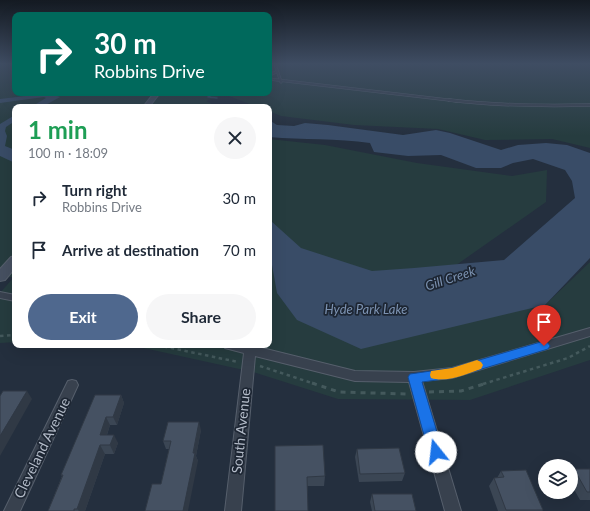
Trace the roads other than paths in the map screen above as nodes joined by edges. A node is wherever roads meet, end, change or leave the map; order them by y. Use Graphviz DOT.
graph roads {
  1 [pos="333,88"];
  2 [pos="155,96"];
  3 [pos="149,104"];
  4 [pos="590,105"];
  5 [pos="12,263"];
  6 [pos="1,274"];
  7 [pos="0,295"];
  8 [pos="12,297"];
  9 [pos="590,333"];
  10 [pos="234,348"];
  11 [pos="249,357"];
  12 [pos="414,377"];
  13 [pos="72,385"];
  14 [pos="12,511"];
  15 [pos="233,511"];
  16 [pos="452,511"];
  1 -- 4 [label="lane"];
  2 -- 3 [label="main road"];
  5 -- 6 [label="main road"];
  7 -- 8 [label="street"];
  9 -- 12 [label="street"];
  10 -- 11 [label="street"];
  11 -- 12 [label="street"];
  11 -- 15 [label="street, South Avenue"];
  12 -- 16 [label="street"];
  13 -- 14 [label="street, Cleveland Avenue"];
}
